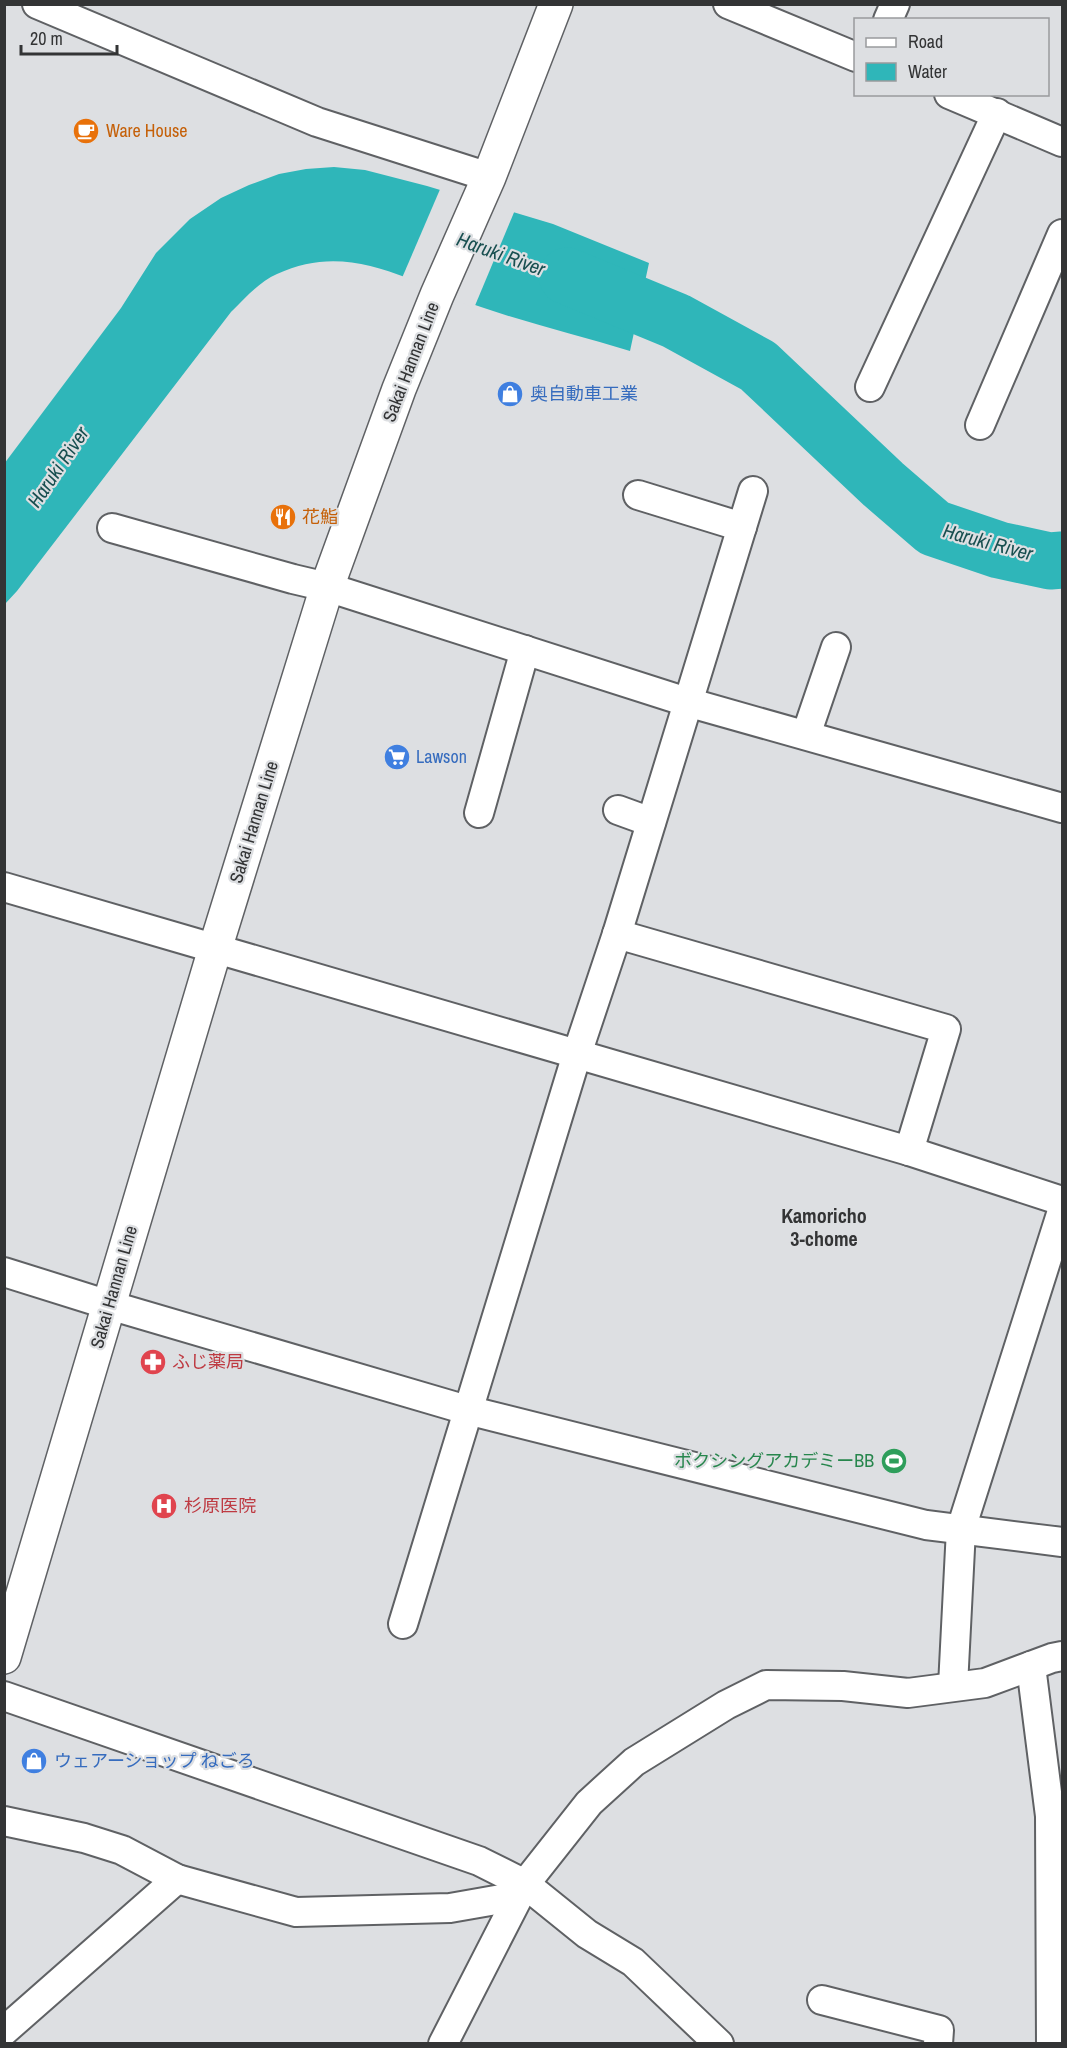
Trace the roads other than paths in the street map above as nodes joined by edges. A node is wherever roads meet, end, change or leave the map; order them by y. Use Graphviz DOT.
graph roads {
  1 [pos="37,4"];
  2 [pos="556,4"];
  3 [pos="728,4"];
  4 [pos="895,4"];
  5 [pos="889,18"];
  6 [pos="854,57"];
  7 [pos="955,96"];
  8 [pos="998,113"];
  9 [pos="1060,133"];
  10 [pos="486,184"];
  11 [pos="1062,234"];
  12 [pos="870,387"];
  13 [pos="980,426"];
  14 [pos="753,491"];
  15 [pos="638,495"];
  16 [pos="742,527"];
  17 [pos="112,528"];
  18 [pos="327,587"];
  19 [pos="836,647"];
  20 [pos="525,650"];
  21 [pos="687,702"];
  22 [pos="806,735"];
  23 [pos="1062,808"];
  24 [pos="618,810"];
  25 [pos="478,813"];
  26 [pos="651,822"];
  27 [pos="4,887"];
  28 [pos="616,934"];
  29 [pos="215,949"];
  30 [pos="577,1054"];
  31 [pos="909,1151"];
  32 [pos="1062,1201"];
  33 [pos="1062,1211"];
  34 [pos="4,1272"];
  35 [pos="109,1305"];
  36 [pos="467,1410"];
  37 [pos="961,1529"];
  38 [pos="1062,1542"];
  39 [pos="403,1624"];
  40 [pos="1062,1656"];
  41 [pos="4,1657"];
  42 [pos="1031,1666"];
  43 [pos="953,1686"];
  44 [pos="4,1696"];
  45 [pos="4,1821"];
  46 [pos="177,1879"];
  47 [pos="522,1890"];
  48 [pos="1056,1914"];
  49 [pos="822,2000"];
  50 [pos="4,2031"];
  51 [pos="443,2043"];
  52 [pos="718,2043"];
  53 [pos="938,2043"];
  54 [pos="1051,2043"];
  1 -- 10 [label="street"];
  2 -- 10 [label="main road, Sakai Hannan Line"];
  3 -- 6 [label="street"];
  4 -- 5 [label="street"];
  7 -- 8 [label="street"];
  8 -- 9 [label="street"];
  8 -- 12 [label="street"];
  10 -- 18 [label="main road, Sakai Hannan Line"];
  11 -- 13 [label="street"];
  14 -- 16 [label="street"];
  15 -- 16 [label="street"];
  16 -- 21 [label="street"];
  17 -- 18 [label="street"];
  18 -- 20 [label="street"];
  18 -- 29 [label="main road, Sakai Hannan Line"];
  19 -- 22 [label="street"];
  20 -- 21 [label="street"];
  20 -- 25 [label="street"];
  21 -- 22 [label="street"];
  21 -- 26 [label="street"];
  22 -- 23 [label="street"];
  24 -- 26 [label="street"];
  26 -- 28 [label="street"];
  27 -- 29 [label="street"];
  28 -- 30 [label="street"];
  28 -- 31 [label="street"];
  29 -- 30 [label="street"];
  29 -- 35 [label="main road, Sakai Hannan Line"];
  30 -- 31 [label="street"];
  30 -- 36 [label="street"];
  31 -- 32 [label="street"];
  33 -- 37 [label="street"];
  34 -- 35 [label="street"];
  35 -- 36 [label="street"];
  35 -- 41 [label="main road, Sakai Hannan Line"];
  36 -- 37 [label="street"];
  36 -- 39 [label="street"];
  37 -- 38 [label="street"];
  37 -- 43 [label="street"];
  40 -- 42 [label="street"];
  42 -- 43 [label="street"];
  42 -- 48 [label="street"];
  43 -- 47 [label="street"];
  44 -- 47 [label="street"];
  45 -- 46 [label="street"];
  46 -- 47 [label="street"];
  46 -- 50 [label="street"];
  47 -- 51 [label="street"];
  47 -- 52 [label="street"];
  48 -- 54 [label="street"];
  49 -- 53 [label="street"];
}
